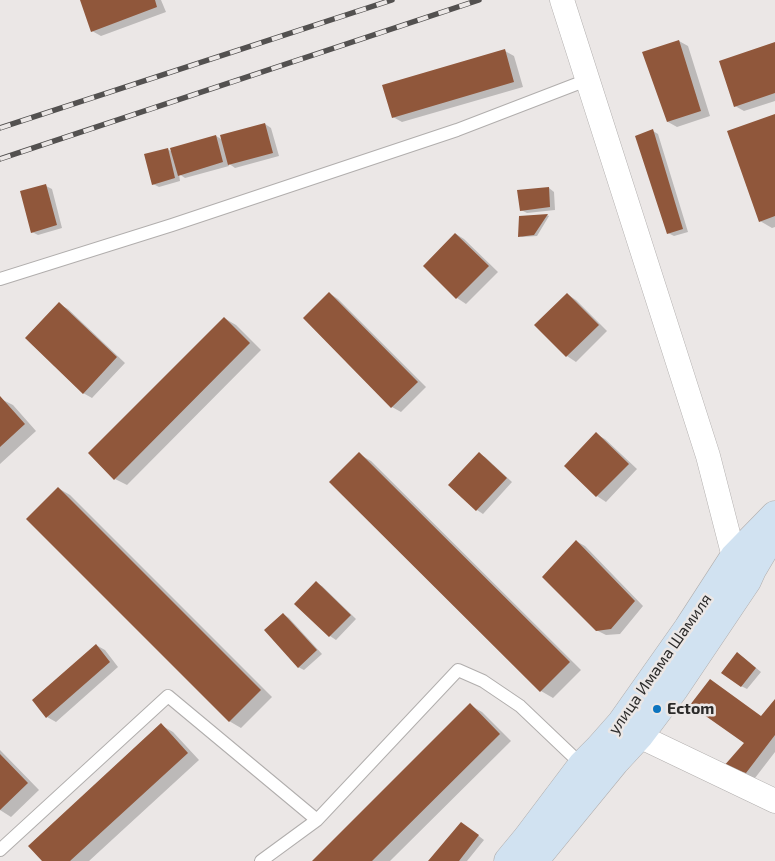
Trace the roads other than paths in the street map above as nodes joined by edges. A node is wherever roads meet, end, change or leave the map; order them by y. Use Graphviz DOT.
graph roads {
  1 [pos="562,0"];
  2 [pos="587,80"];
  3 [pos="0,280"];
  4 [pos="775,515"];
  5 [pos="775,531"];
  6 [pos="743,564"];
  7 [pos="630,730"];
  8 [pos="582,765"];
  9 [pos="775,801"];
  10 [pos="317,820"];
  11 [pos="0,852"];
  12 [pos="4,861"];
  13 [pos="262,861"];
  14 [pos="508,861"];
  15 [pos="534,861"];
  1 -- 2 [label="street"];
  2 -- 3 [label="lane"];
  2 -- 6 [label="street"];
  4 -- 6 [label="main road, улица Имама Шамиля"];
  5 -- 6 [label="main road"];
  6 -- 7 [label="main road, улица Имама Шамиля"];
  7 -- 8 [label="main road, улица Имама Шамиля"];
  7 -- 9 [label="street"];
  7 -- 15 [label="main road, улица Имама Шамиля"];
  8 -- 10 [label="lane"];
  8 -- 14 [label="main road, улица Имама Шамиля"];
  10 -- 11 [label="lane"];
  10 -- 13 [label="lane"];
  11 -- 12 [label="lane"];
}
